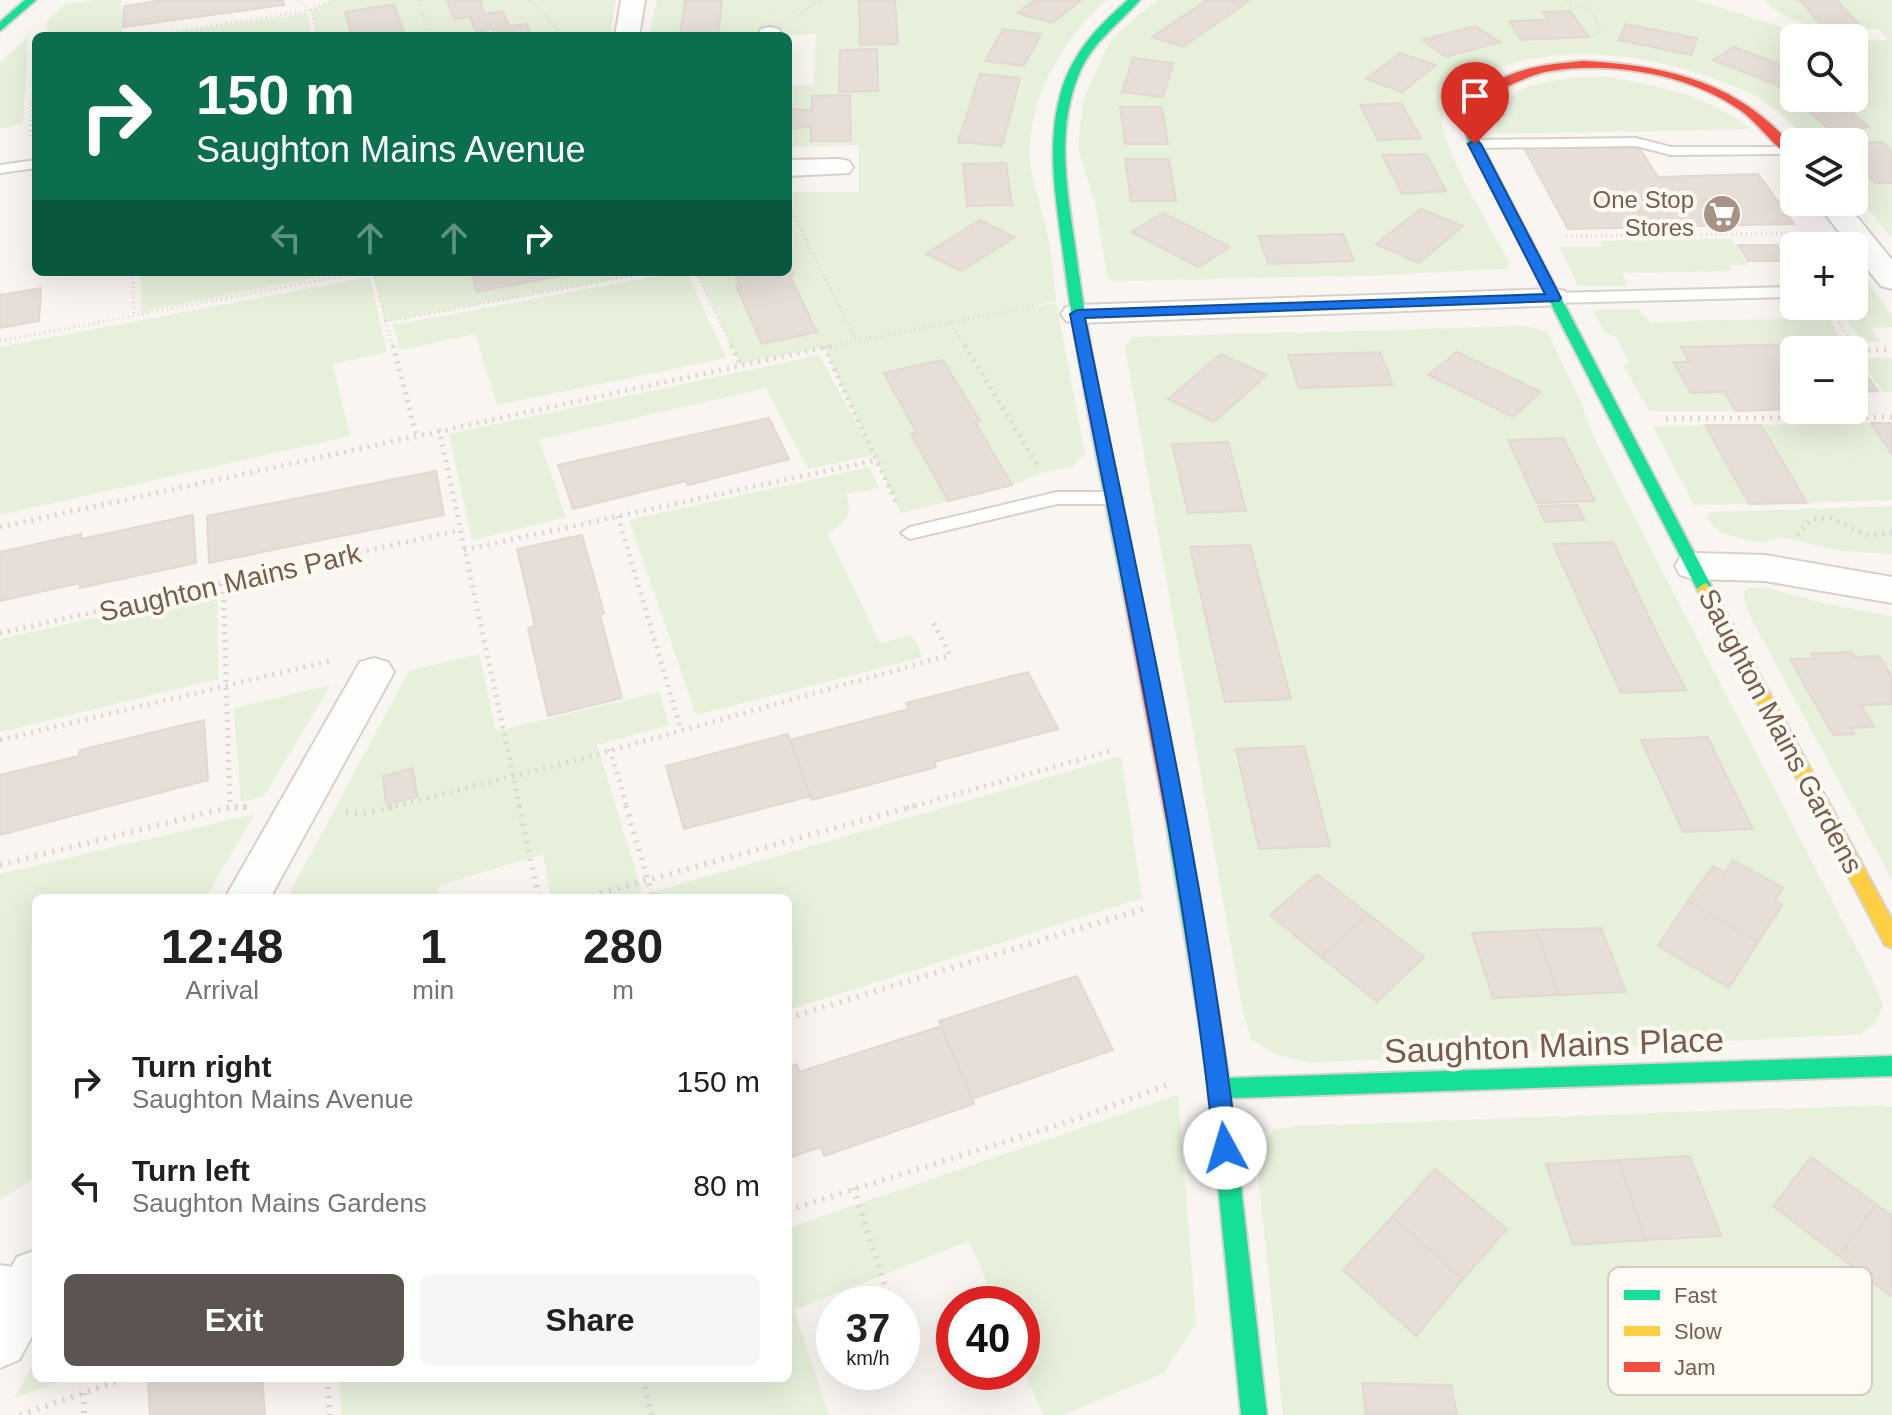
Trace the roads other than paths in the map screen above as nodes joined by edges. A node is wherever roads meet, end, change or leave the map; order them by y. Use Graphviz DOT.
graph roads {
  1 [pos="31,0"];
  2 [pos="633,0"];
  3 [pos="1135,0"];
  4 [pos="0,28"];
  5 [pos="628,32"];
  6 [pos="1780,141"];
  7 [pos="1475,144"];
  8 [pos="1780,153"];
  9 [pos="32,164"];
  10 [pos="839,167"];
  11 [pos="792,168"];
  12 [pos="0,169"];
  13 [pos="1841,216"];
  14 [pos="1892,280"];
  15 [pos="1780,292"];
  16 [pos="1554,298"];
  17 [pos="1077,314"];
  18 [pos="1114,498"];
  19 [pos="910,533"];
  20 [pos="1693,566"];
  21 [pos="1892,590"];
  22 [pos="358,665"];
  23 [pos="249,894"];
  24 [pos="1892,939"];
  25 [pos="1892,1066"];
  26 [pos="1219,1088"];
  27 [pos="23,1279"];
  28 [pos="0,1341"];
  29 [pos="1254,1415"];
  1 -- 4 [label="street"];
  2 -- 5 [label="street"];
  3 -- 17 [label="street"];
  6 -- 7 [label="street, Saughton Mains Gardens"];
  7 -- 8 [label="lane"];
  7 -- 16 [label="street, Saughton Mains Gardens"];
  9 -- 12 [label="lane"];
  10 -- 11 [label="street"];
  13 -- 14 [label="street"];
  15 -- 16 [label="lane"];
  16 -- 17 [label="street"];
  16 -- 20 [label="street, Saughton Mains Gardens"];
  17 -- 18 [label="street"];
  18 -- 19 [label="lane"];
  18 -- 26 [label="street"];
  20 -- 21 [label="street, Saughton Mains Gardens"];
  20 -- 24 [label="street, Saughton Mains Gardens"];
  22 -- 23 [label="street"];
  25 -- 26 [label="street, Saughton Mains Place"];
  26 -- 29 [label="street"];
  27 -- 28 [label="street"];
}
